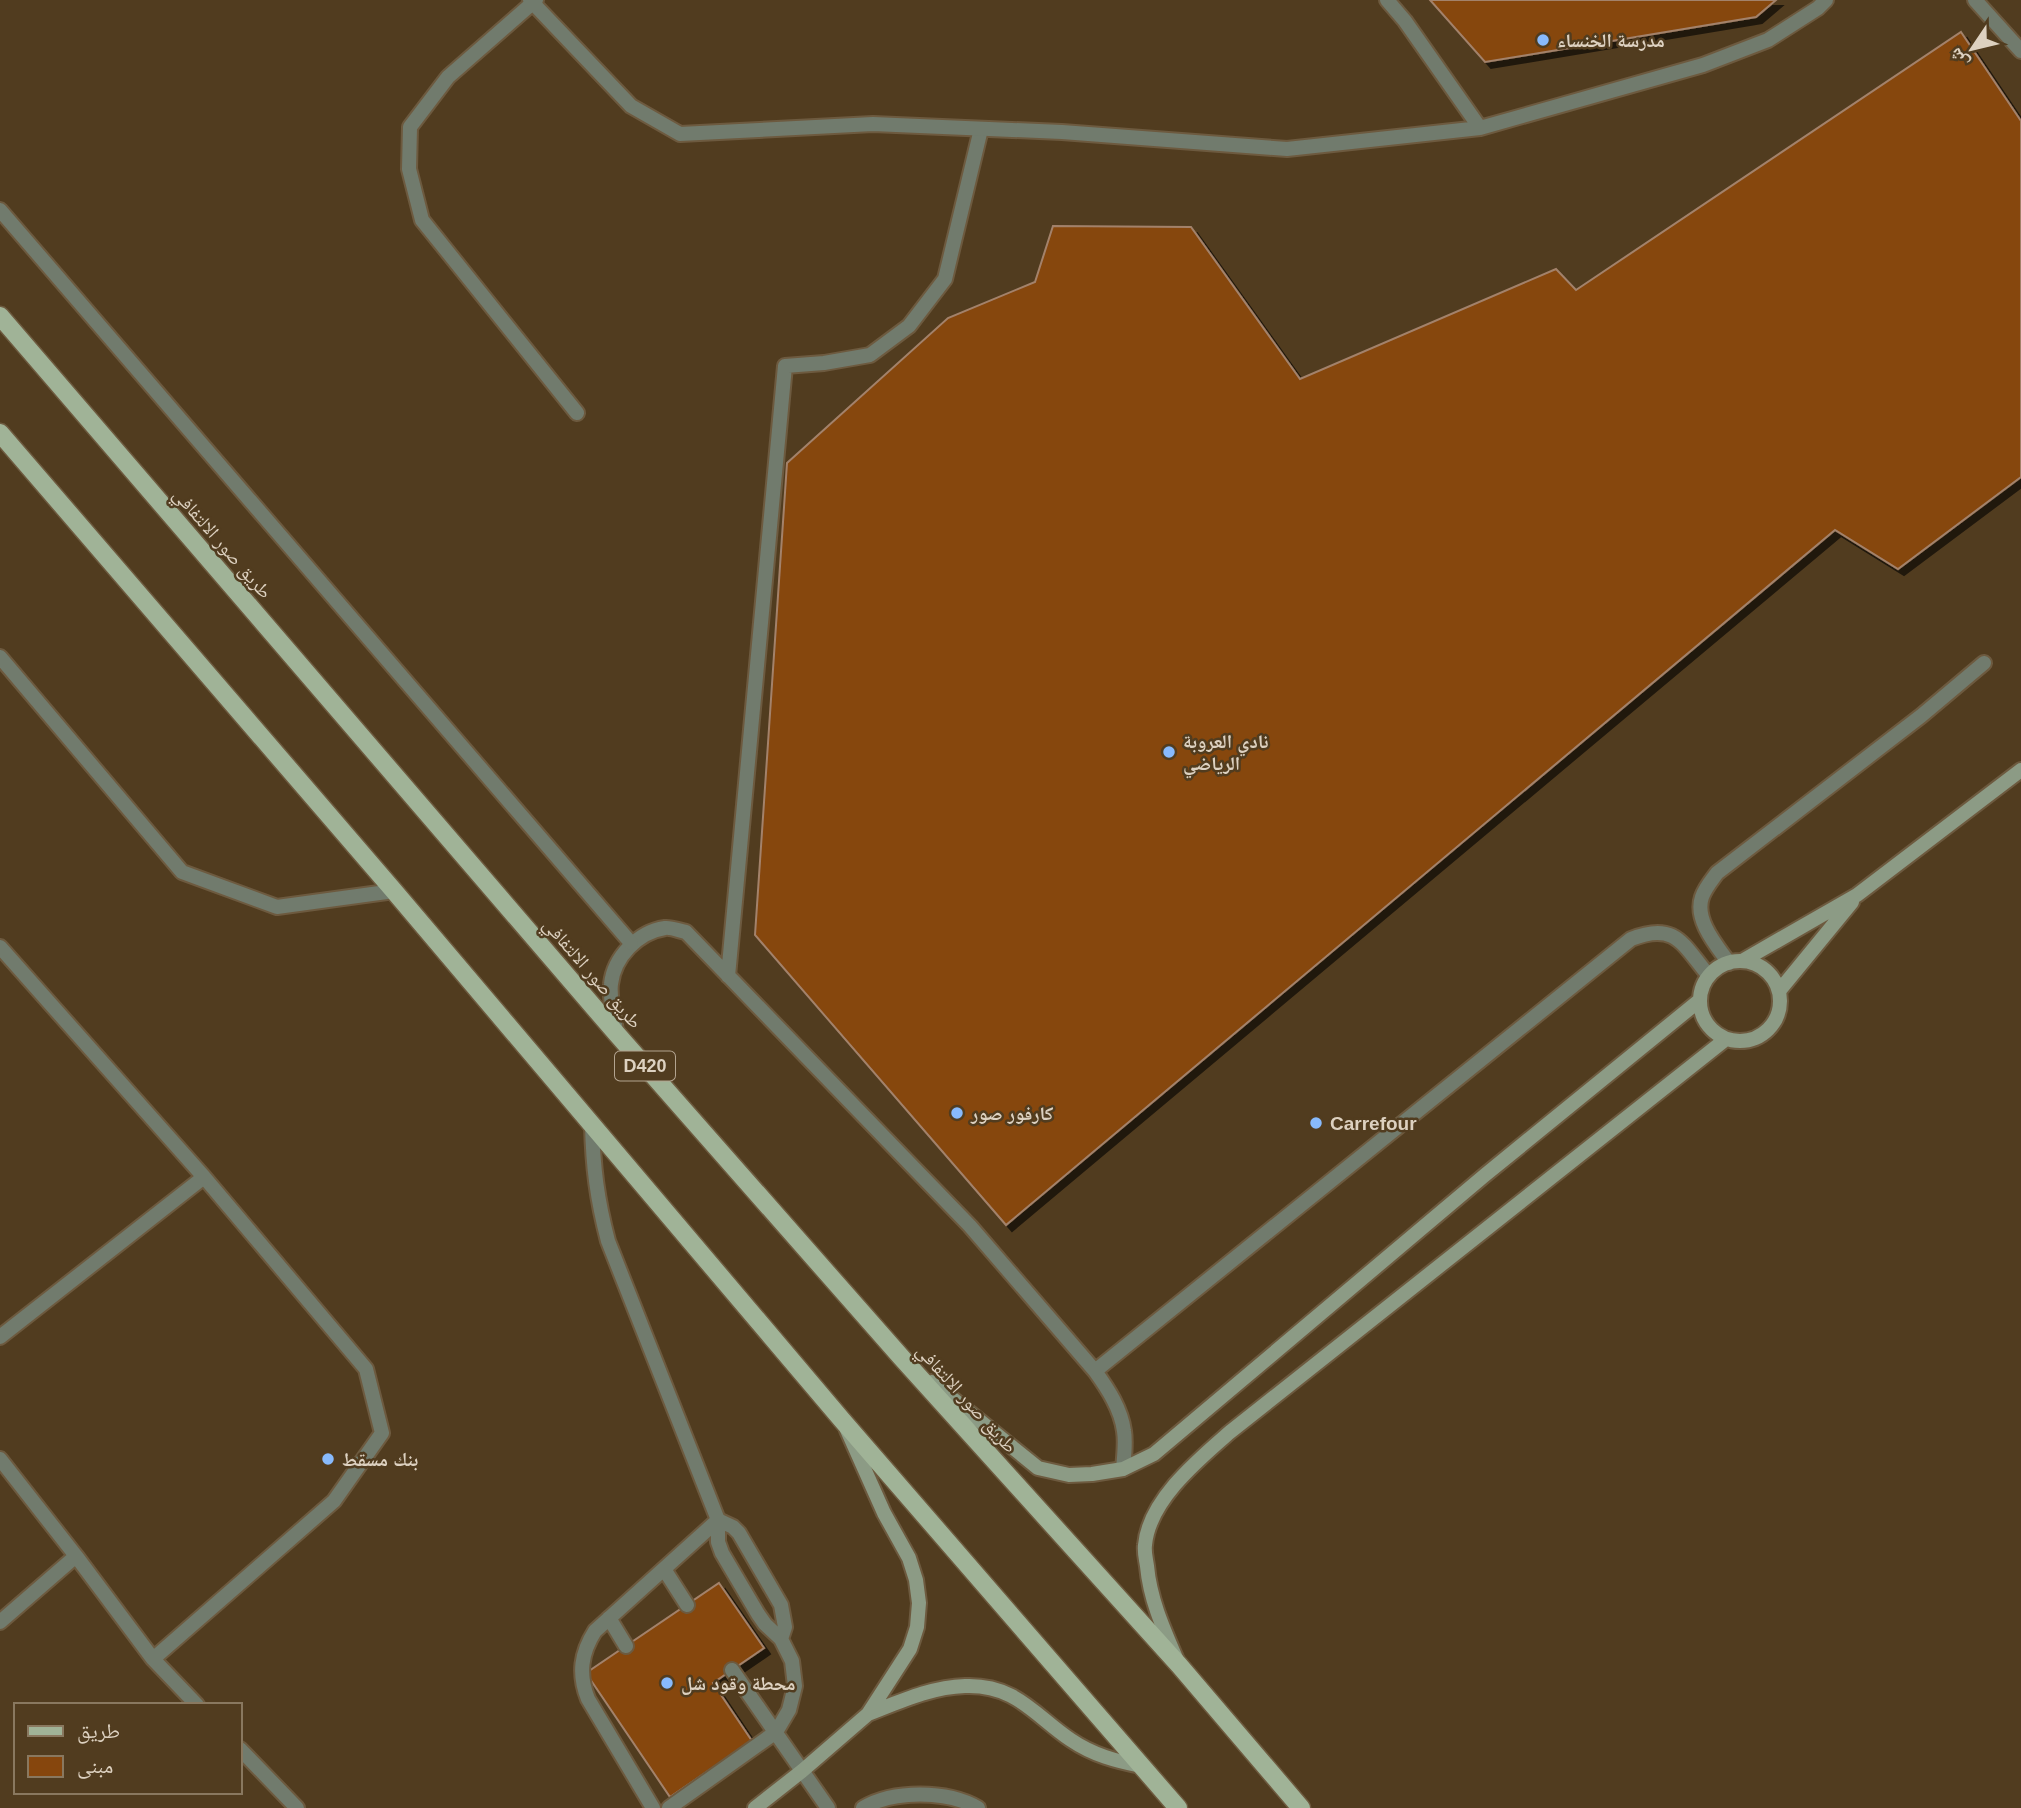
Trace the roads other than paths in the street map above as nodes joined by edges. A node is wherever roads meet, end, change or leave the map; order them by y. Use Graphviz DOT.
graph roads {
  1 [pos="1387,0"];
  2 [pos="1826,0"];
  3 [pos="1975,0"];
  4 [pos="533,1"];
  5 [pos="2021,51"];
  6 [pos="981,128"];
  7 [pos="1480,128"];
  8 [pos="0,210"];
  9 [pos="0,316"];
  10 [pos="577,413"];
  11 [pos="0,433"];
  12 [pos="0,657"];
  13 [pos="1984,663"];
  14 [pos="2021,770"];
  15 [pos="394,891"];
  16 [pos="1857,895"];
  17 [pos="631,943"];
  18 [pos="0,947"];
  19 [pos="1736,962"];
  20 [pos="728,976"];
  21 [pos="1709,976"];
  22 [pos="1779,991"];
  23 [pos="1700,1000"];
  24 [pos="616,1033"];
  25 [pos="1726,1039"];
  26 [pos="592,1124"];
  27 [pos="204,1177"];
  28 [pos="0,1337"];
  29 [pos="901,1357"];
  30 [pos="1096,1371"];
  31 [pos="842,1420"];
  32 [pos="0,1460"];
  33 [pos="1123,1469"];
  34 [pos="718,1520"];
  35 [pos="76,1556"];
  36 [pos="664,1569"];
  37 [pos="688,1605"];
  38 [pos="609,1618"];
  39 [pos="0,1622"];
  40 [pos="781,1639"];
  41 [pos="626,1646"];
  42 [pos="153,1659"];
  43 [pos="1179,1665"];
  44 [pos="732,1670"];
  45 [pos="195,1703"];
  46 [pos="868,1714"];
  47 [pos="775,1732"];
  48 [pos="242,1751"];
  49 [pos="1141,1766"];
  50 [pos="802,1771"];
  51 [pos="298,1808"];
  52 [pos="653,1808"];
  53 [pos="668,1808"];
  54 [pos="755,1808"];
  55 [pos="828,1808"];
  56 [pos="863,1808"];
  57 [pos="978,1808"];
  58 [pos="1178,1808"];
  59 [pos="1301,1808"];
  1 -- 7 [label="street"];
  2 -- 7 [label="street"];
  3 -- 5 [label="street"];
  4 -- 6 [label="street"];
  4 -- 10 [label="street"];
  6 -- 7 [label="street"];
  6 -- 20 [label="street"];
  8 -- 17 [label="street"];
  9 -- 24 [label="main road, طريق صور الالتفافي / D420"];
  11 -- 15 [label="main road"];
  12 -- 15 [label="street"];
  13 -- 19 [label="street"];
  14 -- 16 [label="street"];
  15 -- 26 [label="main road"];
  16 -- 19 [label="street"];
  16 -- 22 [label="street"];
  17 -- 20 [label="street"];
  17 -- 24 [label="street"];
  18 -- 27 [label="street"];
  19 -- 21 [label="street"];
  19 -- 22 [label="street"];
  20 -- 30 [label="street"];
  21 -- 23 [label="street"];
  21 -- 30 [label="street"];
  22 -- 25 [label="street"];
  23 -- 25 [label="street"];
  23 -- 33 [label="street"];
  24 -- 29 [label="main road, طريق صور الالتفافي / D420"];
  25 -- 43 [label="street"];
  26 -- 31 [label="main road"];
  26 -- 34 [label="street"];
  27 -- 28 [label="street"];
  27 -- 42 [label="street"];
  29 -- 33 [label="street"];
  29 -- 43 [label="main road, طريق صور الالتفافي / D420"];
  30 -- 33 [label="street"];
  31 -- 46 [label="street"];
  31 -- 49 [label="main road"];
  32 -- 35 [label="street"];
  34 -- 36 [label="street"];
  34 -- 40 [label="street"];
  34 -- 40 [label="street"];
  35 -- 39 [label="street"];
  35 -- 42 [label="street"];
  36 -- 37 [label="street"];
  36 -- 38 [label="street"];
  38 -- 41 [label="street"];
  38 -- 52 [label="street"];
  40 -- 47 [label="street"];
  42 -- 45 [label="street"];
  43 -- 59 [label="main road, طريق صور الالتفافي / D420"];
  44 -- 47 [label="street"];
  46 -- 49 [label="street"];
  46 -- 50 [label="street"];
  47 -- 50 [label="street"];
  47 -- 53 [label="street"];
  48 -- 51 [label="street"];
  49 -- 58 [label="main road"];
  50 -- 54 [label="street"];
  50 -- 55 [label="street"];
  56 -- 57 [label="street"];
}
